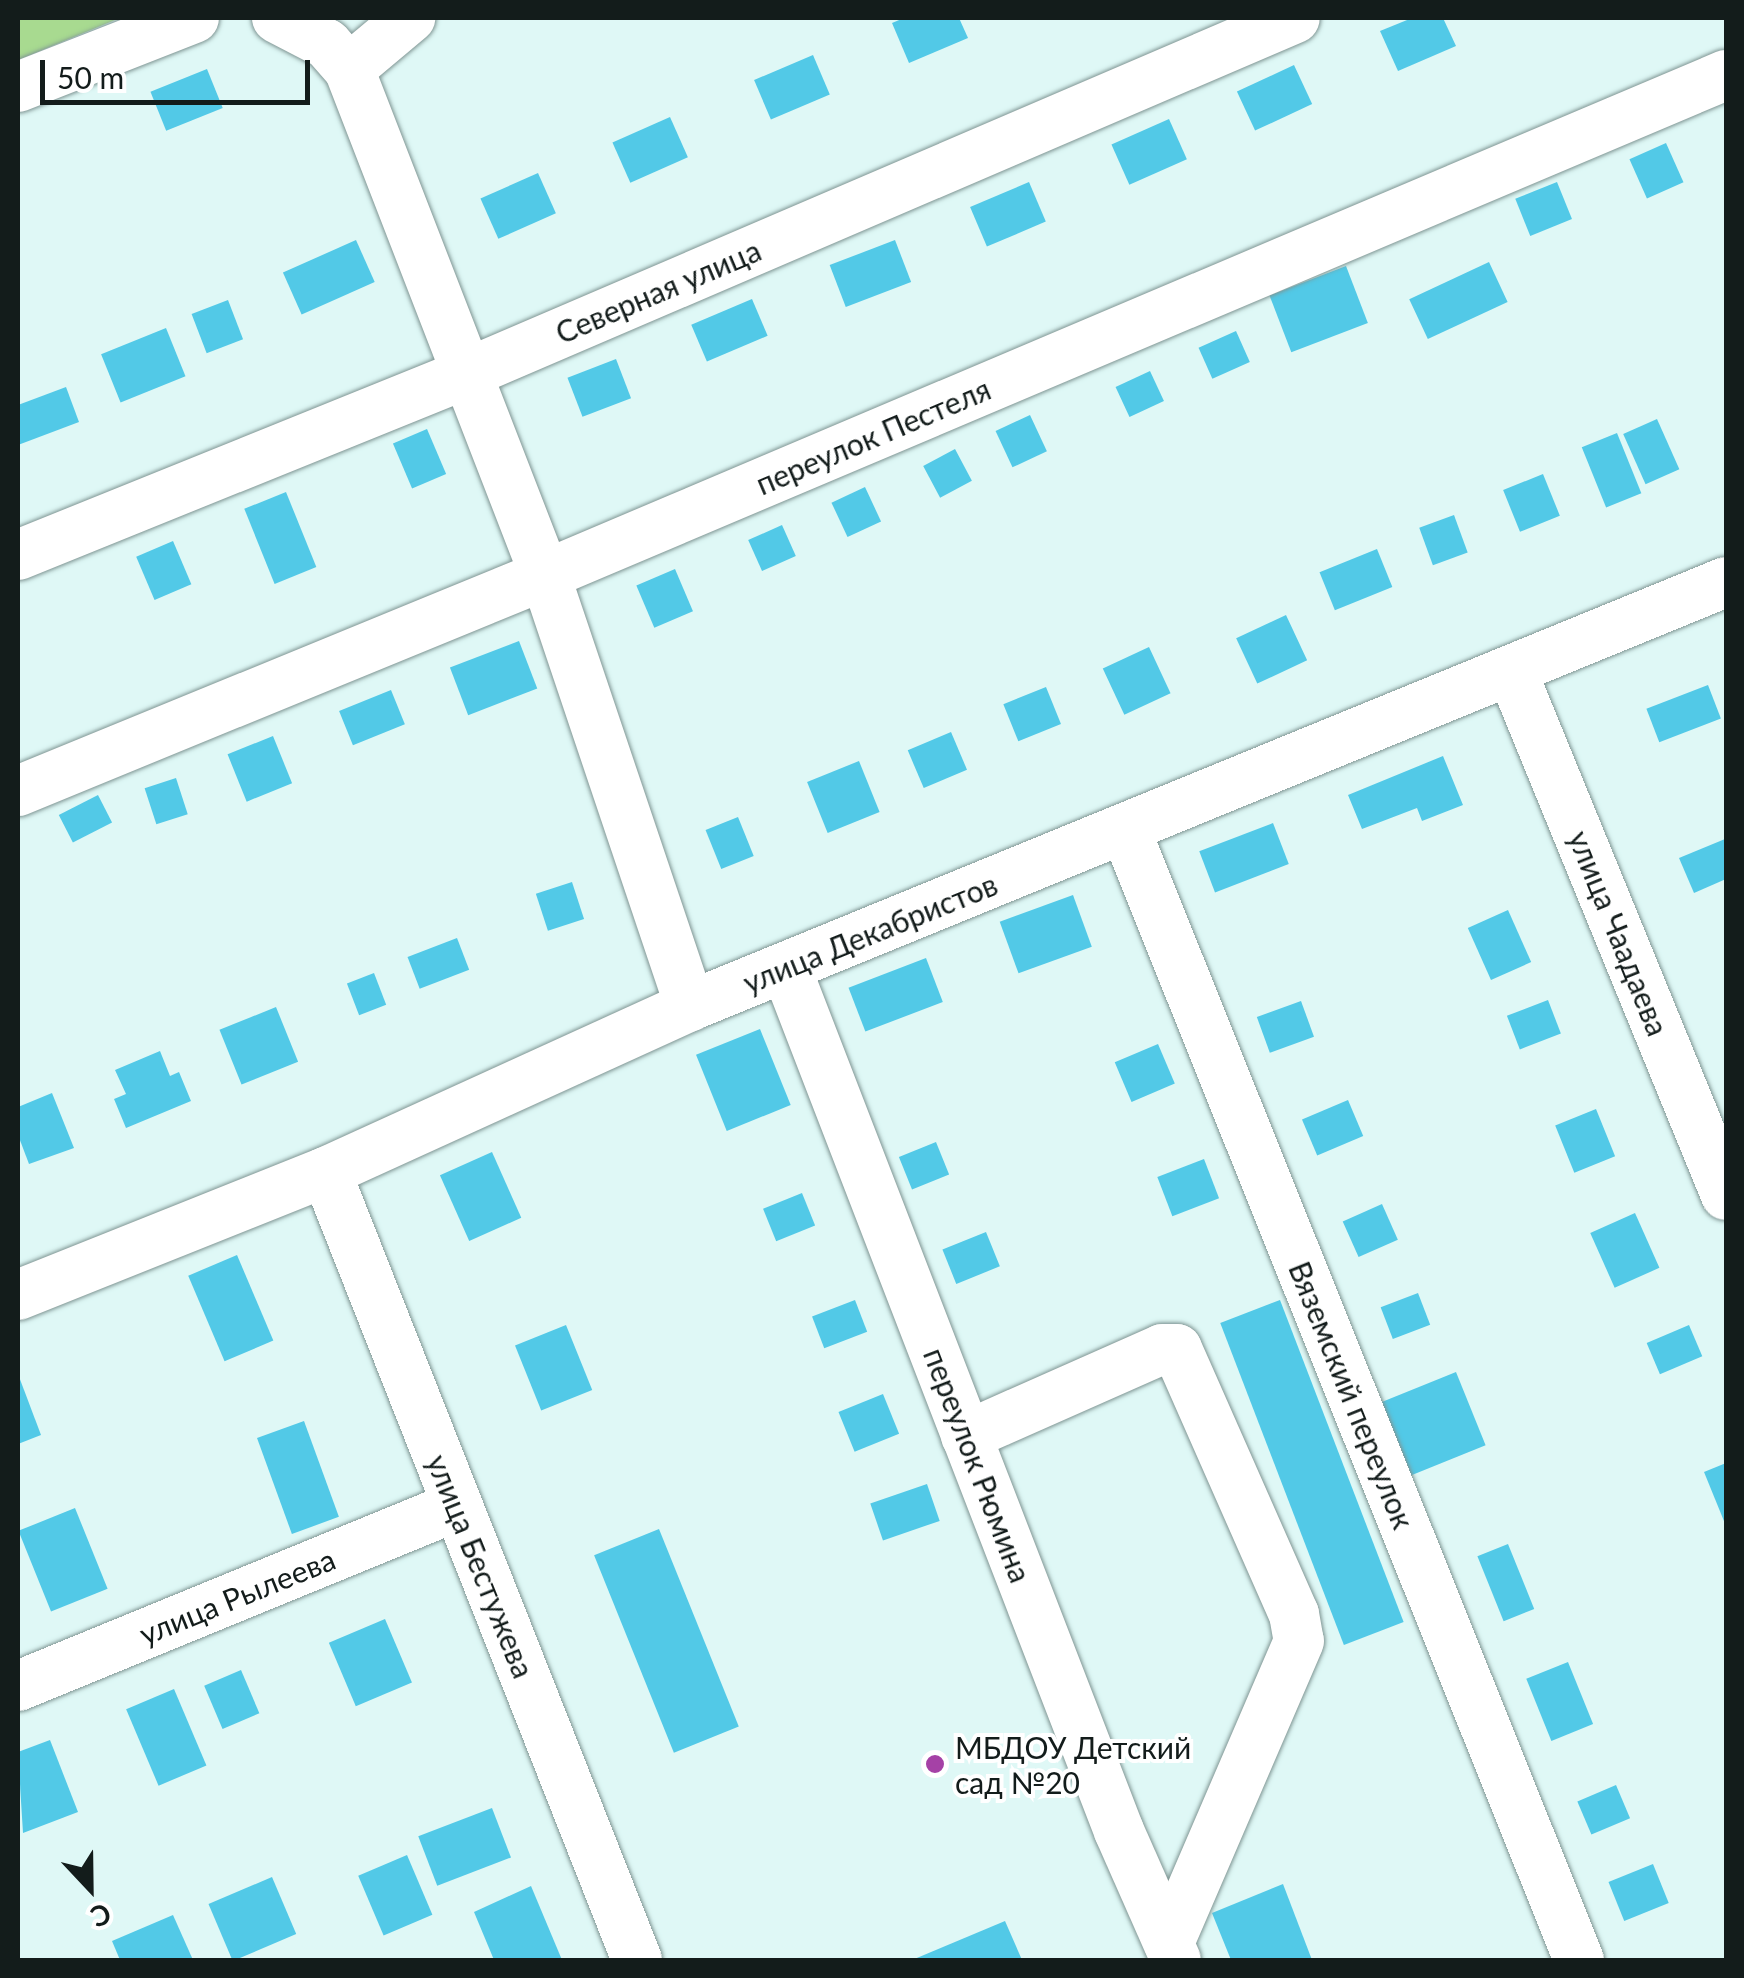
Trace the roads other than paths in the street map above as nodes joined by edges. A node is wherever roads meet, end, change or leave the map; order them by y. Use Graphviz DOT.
graph roads {
  1 [pos="194,18"];
  2 [pos="277,18"];
  3 [pos="410,18"];
  4 [pos="1295,18"];
  5 [pos="349,69"];
  6 [pos="1726,75"];
  7 [pos="18,87"];
  8 [pos="463,375"];
  9 [pos="18,556"];
  10 [pos="546,576"];
  11 [pos="1726,582"];
  12 [pos="1512,672"];
  13 [pos="18,791"];
  14 [pos="1125,829"];
  15 [pos="786,968"];
  16 [pos="690,1006"];
  17 [pos="326,1172"];
  18 [pos="1726,1195"];
  19 [pos="18,1296"];
  20 [pos="966,1436"];
  21 [pos="457,1506"];
  22 [pos="18,1686"];
  23 [pos="1173,1952"];
  24 [pos="637,1960"];
  25 [pos="1578,1960"];
  1 -- 7 [label="street"];
  2 -- 5 [label="street"];
  3 -- 5 [label="street"];
  4 -- 8 [label="street, Северная улица"];
  5 -- 8 [label="street"];
  6 -- 10 [label="street, переулок Пестеля"];
  8 -- 9 [label="street, Северная улица"];
  8 -- 10 [label="street"];
  10 -- 13 [label="street, переулок Пестеля"];
  10 -- 16 [label="street"];
  11 -- 12 [label="street, улица Декабристов"];
  12 -- 14 [label="street, улица Декабристов"];
  12 -- 18 [label="street, улица Чаадаева"];
  14 -- 15 [label="street, улица Декабристов"];
  14 -- 25 [label="street, Вяземский переулок"];
  15 -- 16 [label="street, улица Декабристов"];
  15 -- 20 [label="street, переулок Рюмина"];
  16 -- 17 [label="street, улица Декабристов"];
  17 -- 19 [label="street, улица Декабристов"];
  17 -- 21 [label="street, улица Бестужева"];
  20 -- 23 [label="street, переулок Рюмина"];
  20 -- 23 [label="street"];
  21 -- 22 [label="street, улица Рылеева"];
  21 -- 24 [label="street, улица Бестужева"];
}
